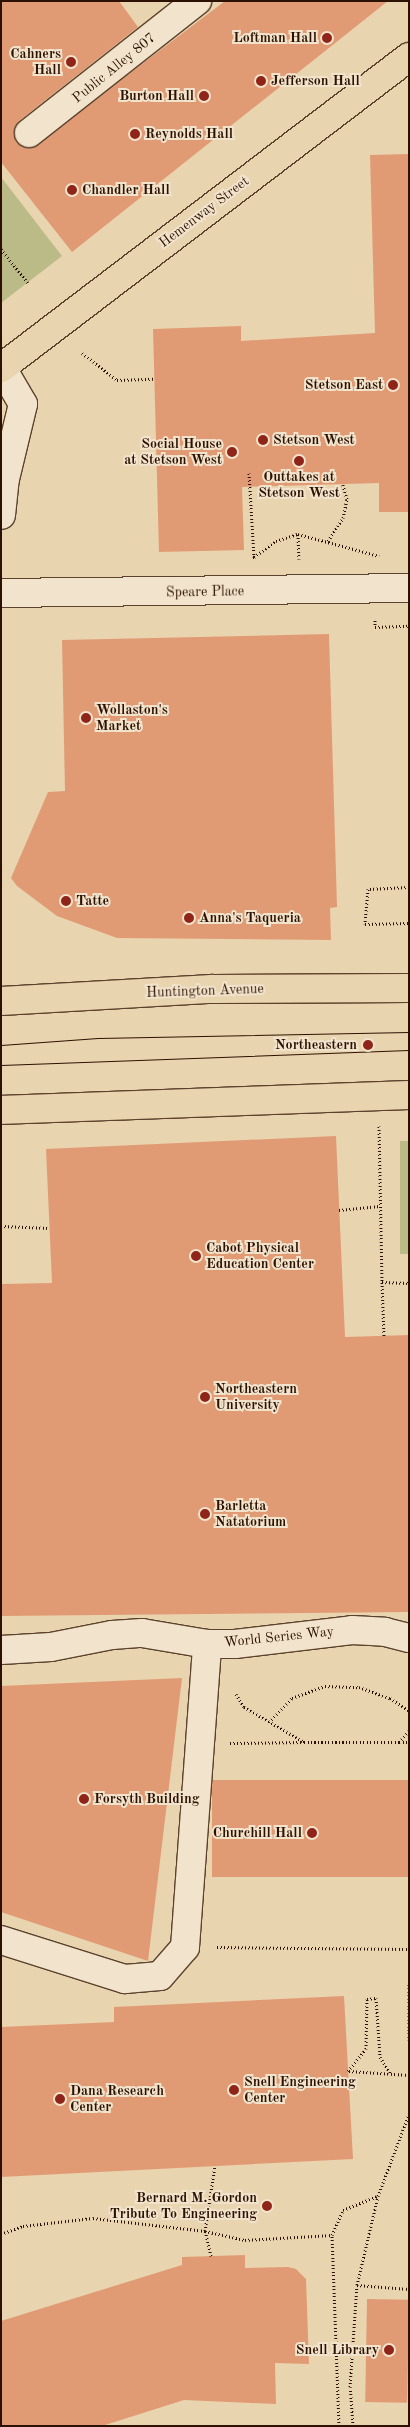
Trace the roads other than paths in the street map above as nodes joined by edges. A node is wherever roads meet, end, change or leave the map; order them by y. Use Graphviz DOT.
graph roads {
  1 [pos="197,1"];
  2 [pos="409,57"];
  3 [pos="29,134"];
  4 [pos="2,368"];
  5 [pos="3,475"];
  6 [pos="1,514"];
  7 [pos="409,588"];
  8 [pos="1,593"];
  9 [pos="409,988"];
  10 [pos="1,1001"];
  11 [pos="409,1095"];
  12 [pos="1,1110"];
  13 [pos="409,1638"];
  14 [pos="207,1644"];
  15 [pos="1,1650"];
  16 [pos="1,1940"];
  1 -- 3 [label="street, Public Alley 807"];
  2 -- 4 [label="main road, Hemenway Street"];
  4 -- 5 [label="street"];
  5 -- 6 [label="street"];
  7 -- 8 [label="street, Speare Place"];
  9 -- 10 [label="main road, Huntington Avenue"];
  11 -- 12 [label="main road"];
  13 -- 14 [label="street, World Series Way"];
  14 -- 15 [label="street, World Series Way"];
  14 -- 16 [label="street"];
}
